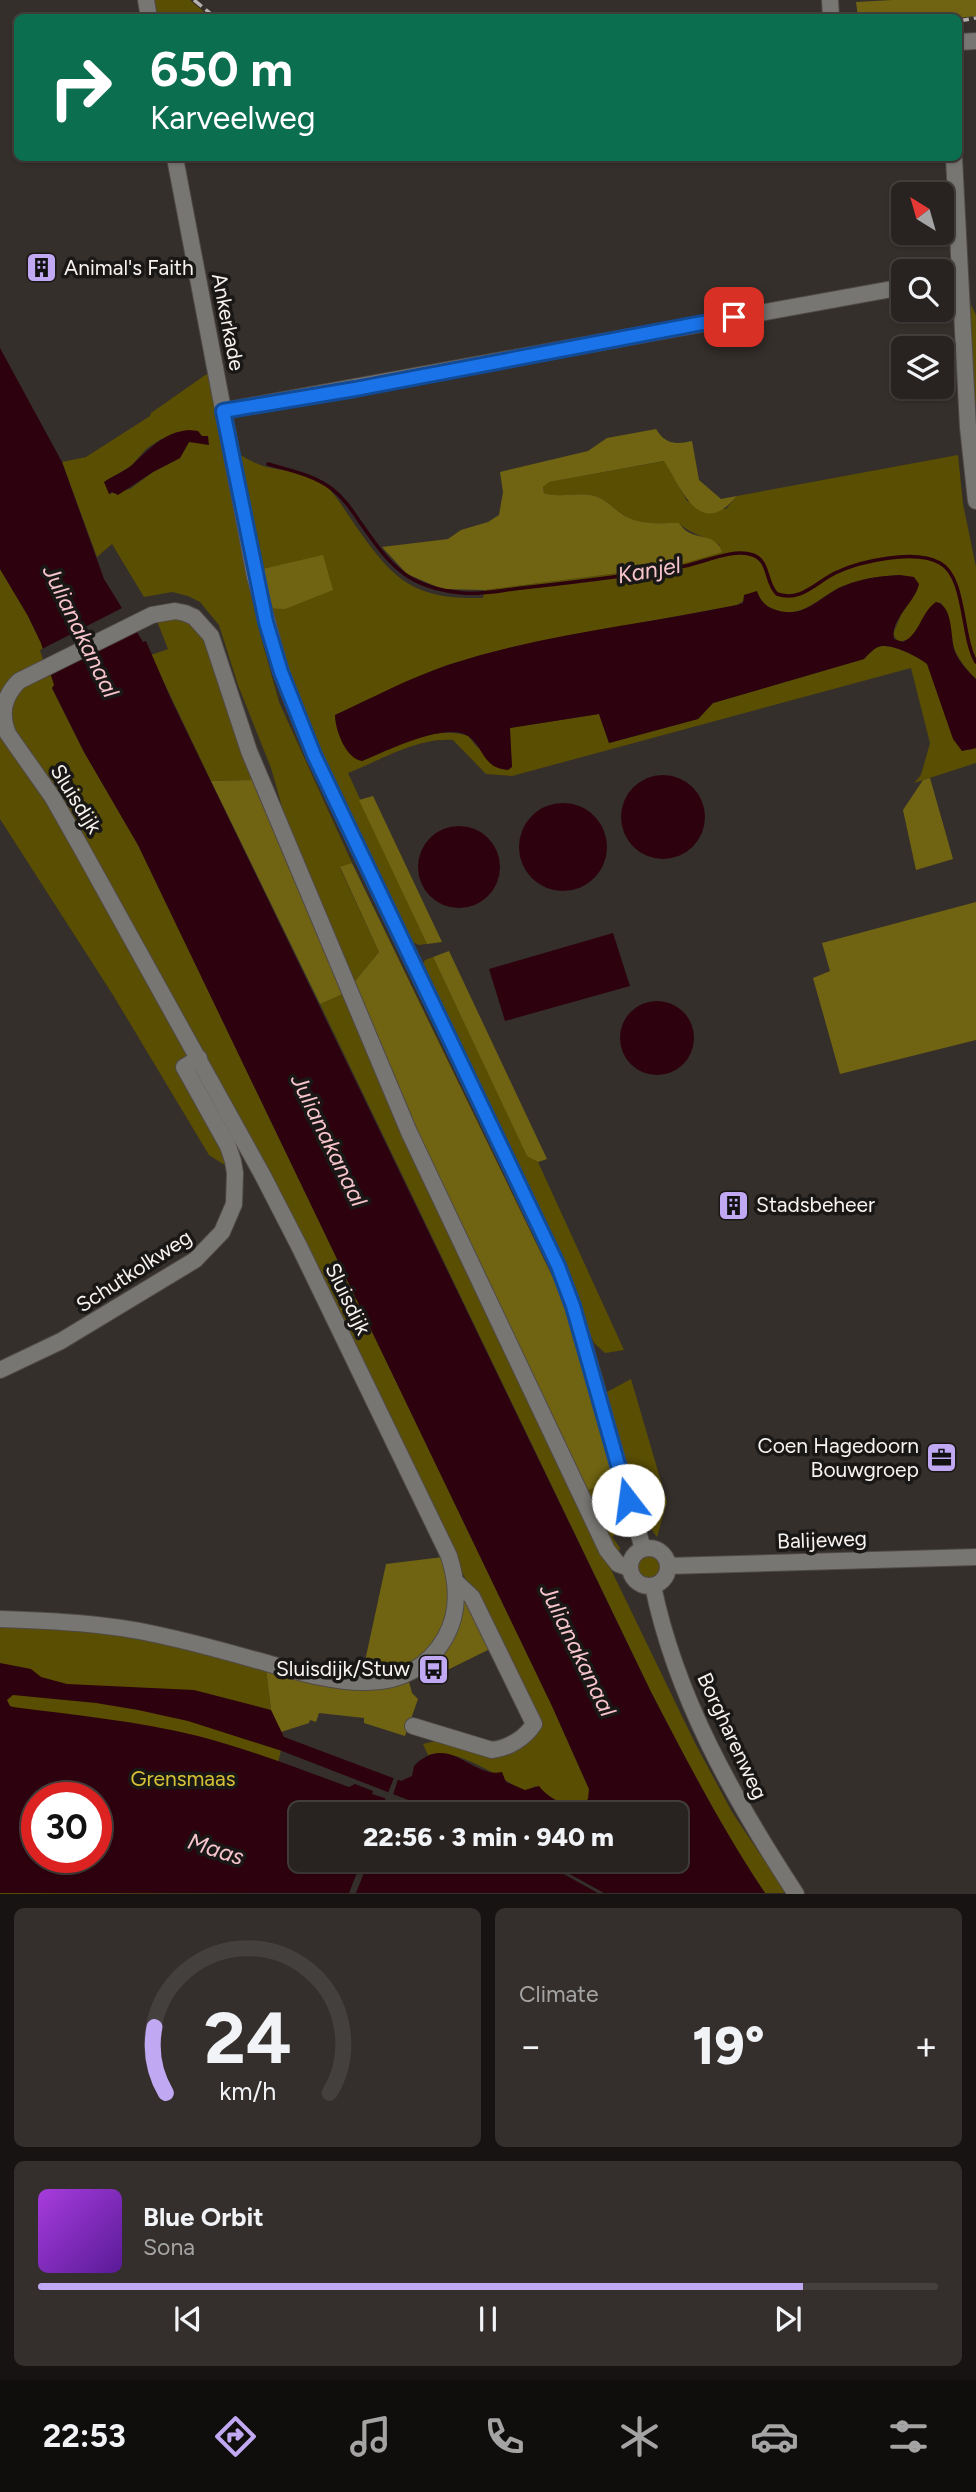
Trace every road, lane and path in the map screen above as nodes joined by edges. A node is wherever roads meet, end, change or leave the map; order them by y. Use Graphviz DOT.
graph roads {
  1 [pos="176,161"];
  2 [pos="954,161"];
  3 [pos="960,280"];
  4 [pos="954,281"];
  5 [pos="891,289"];
  6 [pos="223,411"];
  7 [pos="976,501"];
  8 [pos="199,1058"];
  9 [pos="0,1370"];
  10 [pos="643,1549"];
  11 [pos="976,1557"];
  12 [pos="668,1566"];
  13 [pos="629,1568"];
  14 [pos="456,1582"];
  15 [pos="653,1586"];
  16 [pos="0,1619"];
  17 [pos="413,1726"];
  18 [pos="796,1894"];
  1 -- 6 [label="street, Ankerkade"];
  2 -- 3 [label="street"];
  3 -- 4 [label="street"];
  3 -- 7 [label="street"];
  5 -- 6 [label="street"];
  6 -- 10 [label="street, Ankerkade"];
  8 -- 9 [label="street, Schutkolkweg"];
  8 -- 13 [label="street, Sluisdijk"];
  8 -- 14 [label="street, Sluisdijk"];
  10 -- 12 [label="street"];
  10 -- 13 [label="street"];
  11 -- 12 [label="street, Balijeweg"];
  12 -- 15 [label="street"];
  13 -- 15 [label="street"];
  14 -- 16 [label="street, Sluisdijk"];
  14 -- 17 [label="street"];
  15 -- 18 [label="street, Borgharenweg"];
}
